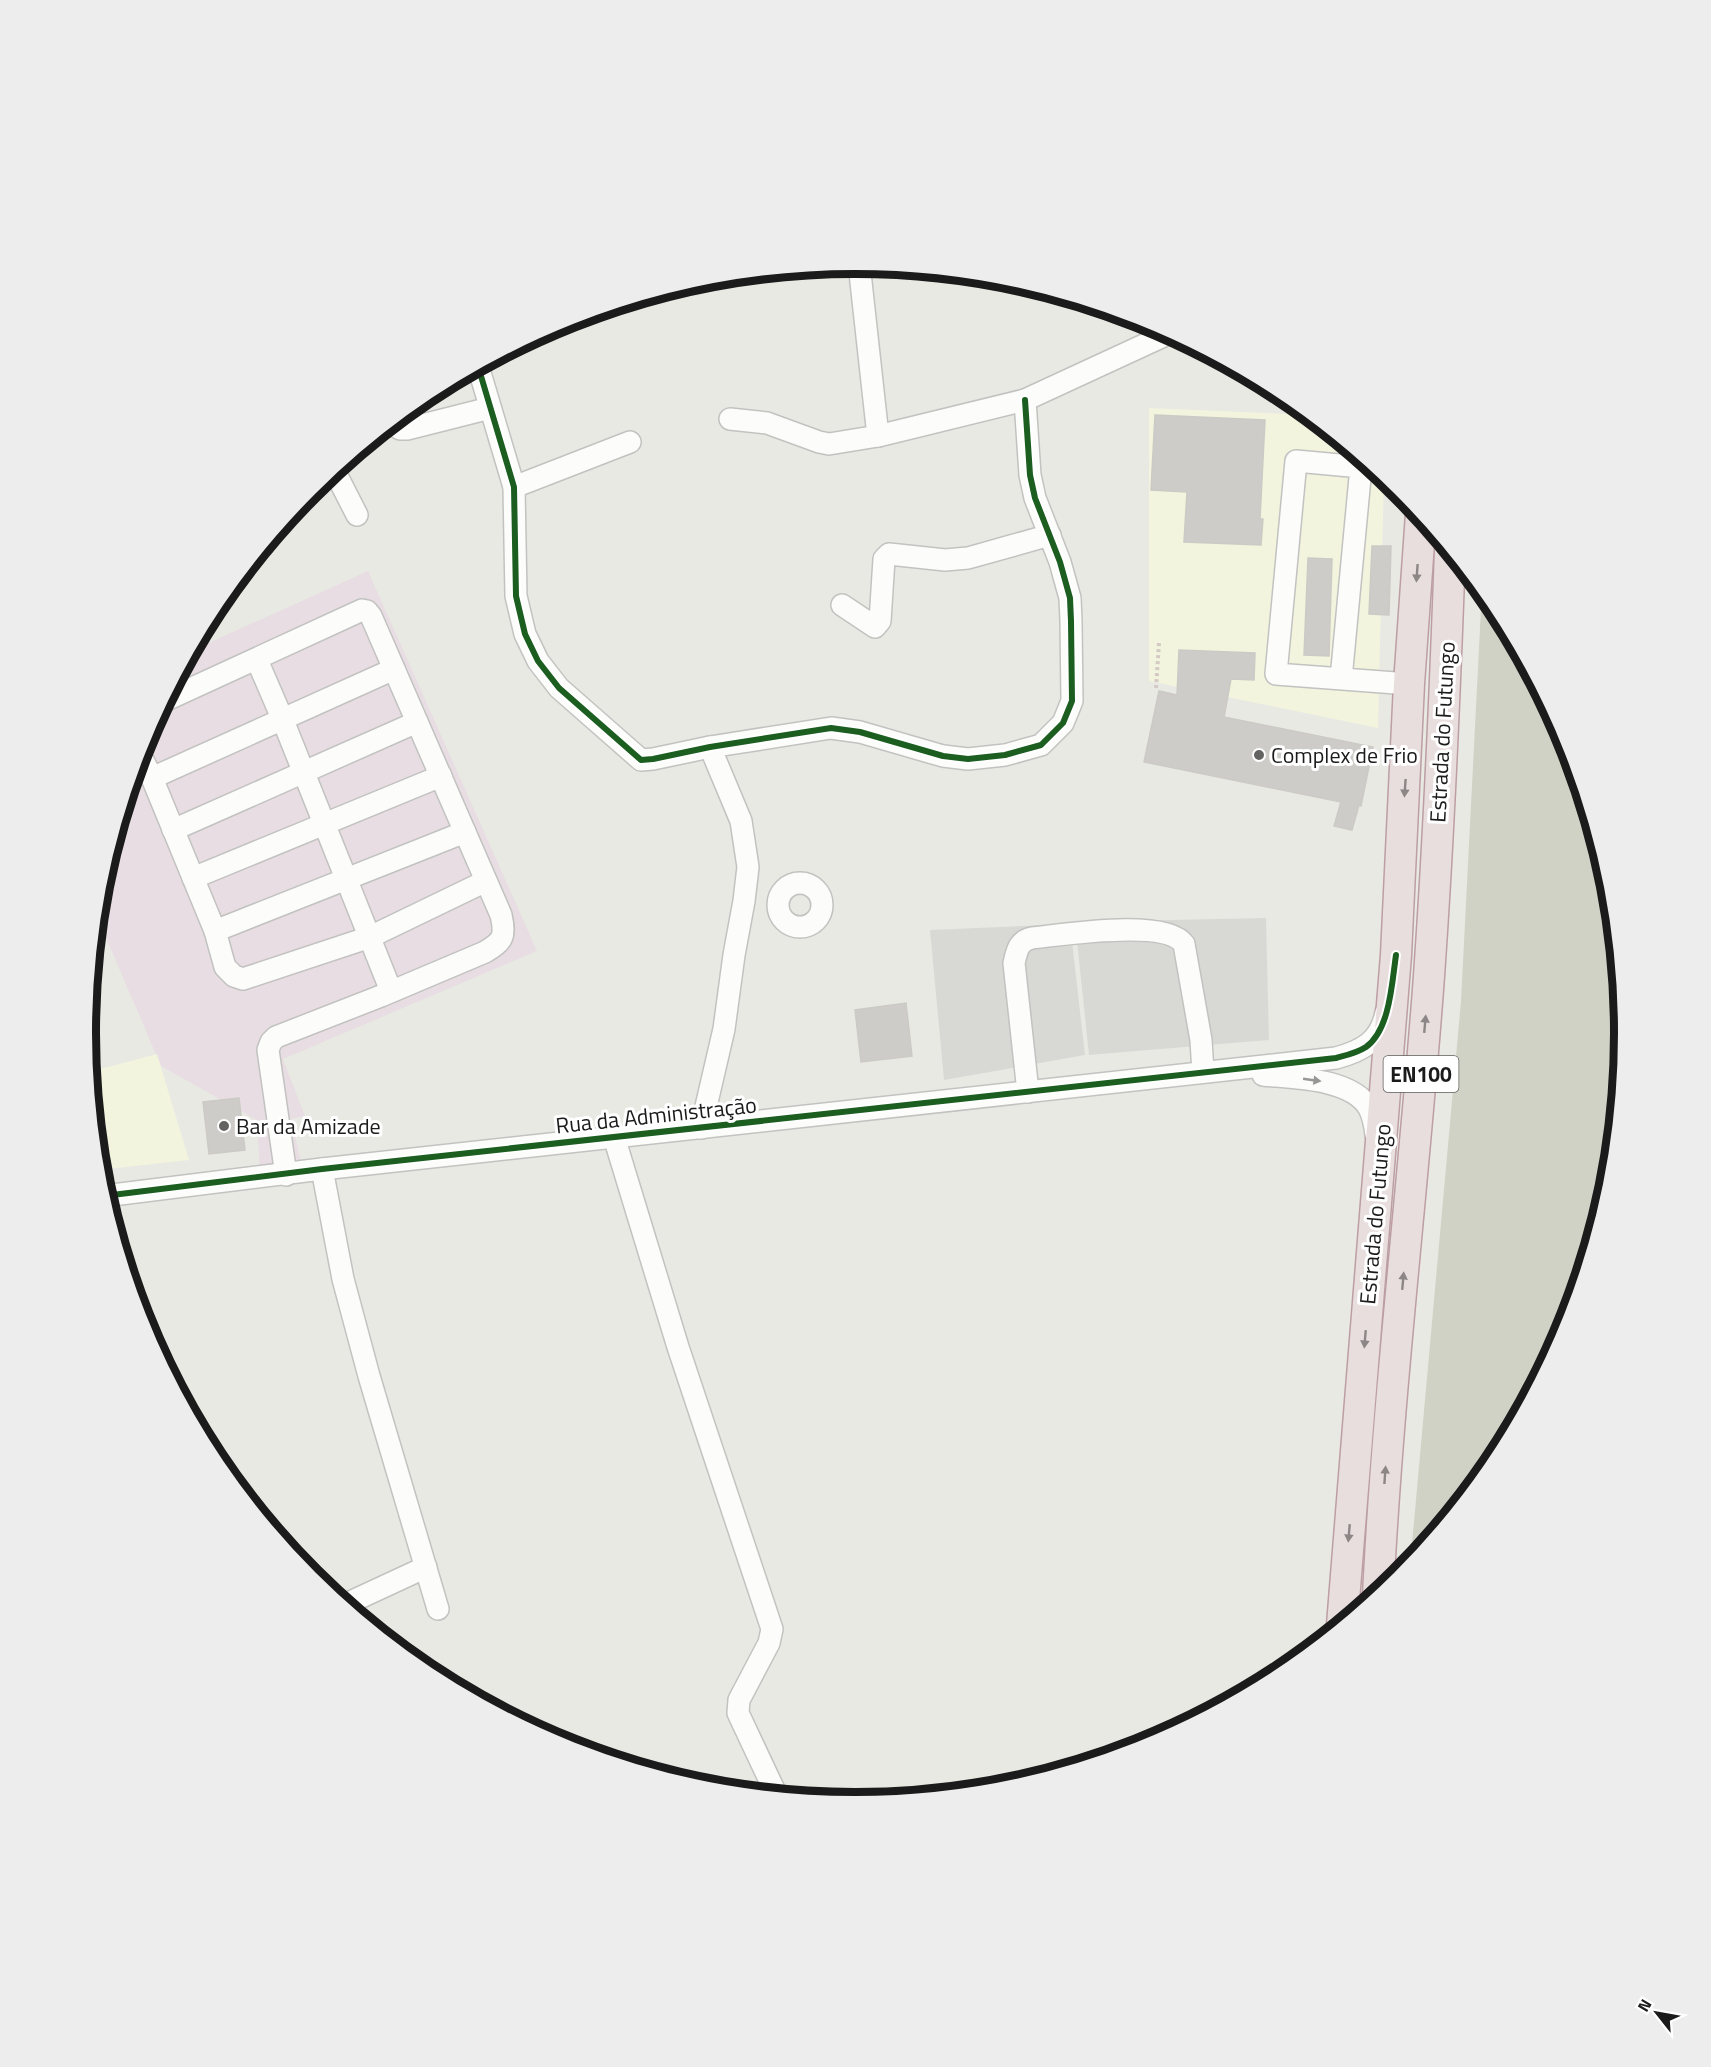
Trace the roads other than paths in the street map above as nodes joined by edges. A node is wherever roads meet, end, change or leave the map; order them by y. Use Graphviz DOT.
graph roads {
  1 [pos="860,274"];
  2 [pos="1159,338"];
  3 [pos="480,374"];
  4 [pos="1024,400"];
  5 [pos="490,408"];
  6 [pos="730,419"];
  7 [pos="398,428"];
  8 [pos="879,436"];
  9 [pos="630,442"];
  10 [pos="338,478"];
  11 [pos="514,487"];
  12 [pos="357,515"];
  13 [pos="1420,526"];
  14 [pos="1050,535"];
  15 [pos="1450,561"];
  16 [pos="842,605"];
  17 [pos="257,660"];
  18 [pos="394,669"];
  19 [pos="1341,679"];
  20 [pos="1409,684"];
  21 [pos="175,696"];
  22 [pos="282,718"];
  23 [pos="417,722"];
  24 [pos="710,747"];
  25 [pos="145,765"];
  26 [pos="304,772"];
  27 [pos="441,776"];
  28 [pos="152,778"];
  29 [pos="325,824"];
  30 [pos="173,830"];
  31 [pos="465,832"];
  32 [pos="193,878"];
  33 [pos="347,879"];
  34 [pos="486,881"];
  35 [pos="744,901"];
  36 [pos="777,904"];
  37 [pos="215,932"];
  38 [pos="370,937"];
  39 [pos="1396,955"];
  40 [pos="391,991"];
  41 [pos="1207,1071"];
  42 [pos="1028,1092"];
  43 [pos="701,1128"];
  44 [pos="614,1137"];
  45 [pos="1379,1167"];
  46 [pos="322,1169"];
  47 [pos="286,1175"];
  48 [pos="114,1195"];
  49 [pos="426,1567"];
  50 [pos="1379,1584"];
  51 [pos="351,1602"];
  52 [pos="438,1608"];
  53 [pos="1343,1616"];
  54 [pos="773,1788"];
  1 -- 8 [label="street"];
  2 -- 4 [label="street"];
  3 -- 5 [label="street"];
  4 -- 8 [label="street"];
  4 -- 14 [label="street"];
  5 -- 7 [label="street"];
  5 -- 11 [label="street"];
  6 -- 8 [label="street"];
  9 -- 11 [label="street"];
  10 -- 12 [label="street"];
  11 -- 24 [label="street"];
  13 -- 20 [label="highway, Estrada do Futungo / EN100, one-way"];
  14 -- 16 [label="street"];
  14 -- 24 [label="street"];
  50 -- 15 [label="highway, Estrada do Futungo / EN100, one-way"];
  17 -- 18 [label="street"];
  17 -- 21 [label="street"];
  17 -- 22 [label="street"];
  18 -- 22 [label="street"];
  18 -- 23 [label="street"];
  19 -- 19 [label="street"];
  19 -- 20 [label="street"];
  20 -- 39 [label="highway, Estrada do Futungo / EN100, one-way"];
  22 -- 26 [label="street"];
  22 -- 28 [label="street"];
  23 -- 26 [label="street"];
  23 -- 27 [label="street"];
  24 -- 35 [label="street"];
  25 -- 28 [label="street"];
  26 -- 29 [label="street"];
  26 -- 30 [label="street"];
  27 -- 29 [label="street"];
  27 -- 31 [label="street"];
  28 -- 30 [label="street"];
  29 -- 32 [label="street"];
  29 -- 33 [label="street"];
  30 -- 32 [label="street"];
  31 -- 33 [label="street"];
  31 -- 34 [label="street"];
  32 -- 37 [label="street"];
  33 -- 37 [label="street"];
  33 -- 38 [label="street"];
  34 -- 38 [label="street"];
  34 -- 40 [label="street"];
  35 -- 36 [label="street"];
  35 -- 43 [label="street"];
  37 -- 38 [label="street"];
  38 -- 40 [label="street"];
  39 -- 41 [label="street"];
  39 -- 45 [label="highway, Estrada do Futungo / EN100"];
  40 -- 47 [label="street"];
  41 -- 42 [label="street, Rua da Administração"];
  41 -- 42 [label="street"];
  41 -- 45 [label="street, one-way"];
  42 -- 43 [label="street, Rua da Administração"];
  43 -- 44 [label="street, Rua da Administração"];
  44 -- 46 [label="street, Rua da Administração"];
  44 -- 54 [label="street"];
  45 -- 53 [label="highway, Estrada do Futungo / EN100, one-way"];
  46 -- 47 [label="street, Rua da Administração"];
  46 -- 49 [label="street"];
  47 -- 48 [label="street, Rua da Administração"];
  49 -- 51 [label="street"];
  49 -- 52 [label="street"];
}
